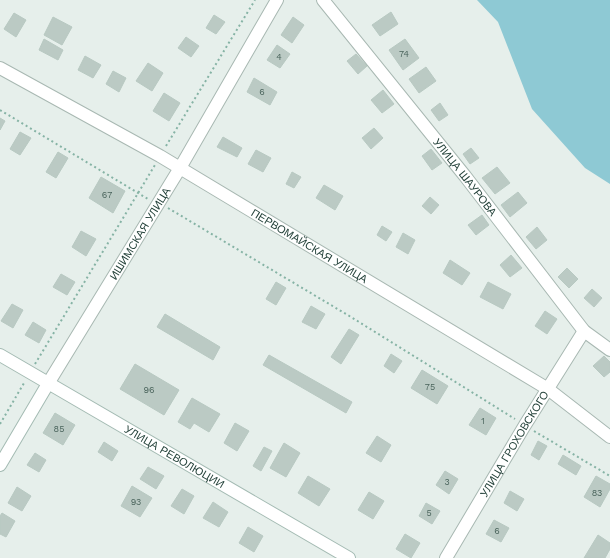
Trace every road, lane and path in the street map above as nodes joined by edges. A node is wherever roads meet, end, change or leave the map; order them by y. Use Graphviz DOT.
graph roads {
  1 [pos="255,0"];
  2 [pos="277,0"];
  3 [pos="323,0"];
  4 [pos="0,68"];
  5 [pos="0,110"];
  6 [pos="160,156"];
  7 [pos="180,168"];
  8 [pos="138,192"];
  9 [pos="158,205"];
  10 [pos="584,331"];
  11 [pos="610,350"];
  12 [pos="0,355"];
  13 [pos="30,372"];
  14 [pos="49,382"];
  15 [pos="548,389"];
  16 [pos="0,424"];
  17 [pos="525,425"];
  18 [pos="610,437"];
  19 [pos="0,465"];
  20 [pos="610,476"];
  21 [pos="349,558"];
  22 [pos="446,558"];
  1 -- 6 [label="path"];
  2 -- 7 [label="street, ИШИМСКАЯ УЛИЦА"];
  3 -- 10 [label="street, УЛИЦА ШАУРОВА"];
  4 -- 6 [label="street, ПЕРВОМАЙСКАЯ УЛИЦА"];
  5 -- 8 [label="path"];
  6 -- 7 [label="street, ПЕРВОМАЙСКАЯ УЛИЦА"];
  6 -- 8 [label="path"];
  7 -- 9 [label="street, ИШИМСКАЯ УЛИЦА"];
  7 -- 15 [label="street, ПЕРВОМАЙСКАЯ УЛИЦА"];
  8 -- 9 [label="path"];
  8 -- 13 [label="path"];
  9 -- 14 [label="street, ИШИМСКАЯ УЛИЦА"];
  9 -- 17 [label="path"];
  10 -- 11 [label="street, УЛИЦА ШАУРОВА"];
  10 -- 15 [label="street, УЛИЦА ГРОХОВСКОГО"];
  12 -- 13 [label="street, УЛИЦА РЕВОЛЮЦИИ"];
  13 -- 14 [label="street, УЛИЦА РЕВОЛЮЦИИ"];
  13 -- 16 [label="path"];
  14 -- 19 [label="street, ИШИМСКАЯ УЛИЦА"];
  14 -- 21 [label="street, УЛИЦА РЕВОЛЮЦИИ"];
  15 -- 17 [label="street, УЛИЦА ГРОХОВСКОГО"];
  15 -- 18 [label="street, ПЕРВОМАЙСКАЯ УЛИЦА"];
  17 -- 20 [label="path"];
  17 -- 22 [label="street, УЛИЦА ГРОХОВСКОГО"];
}
